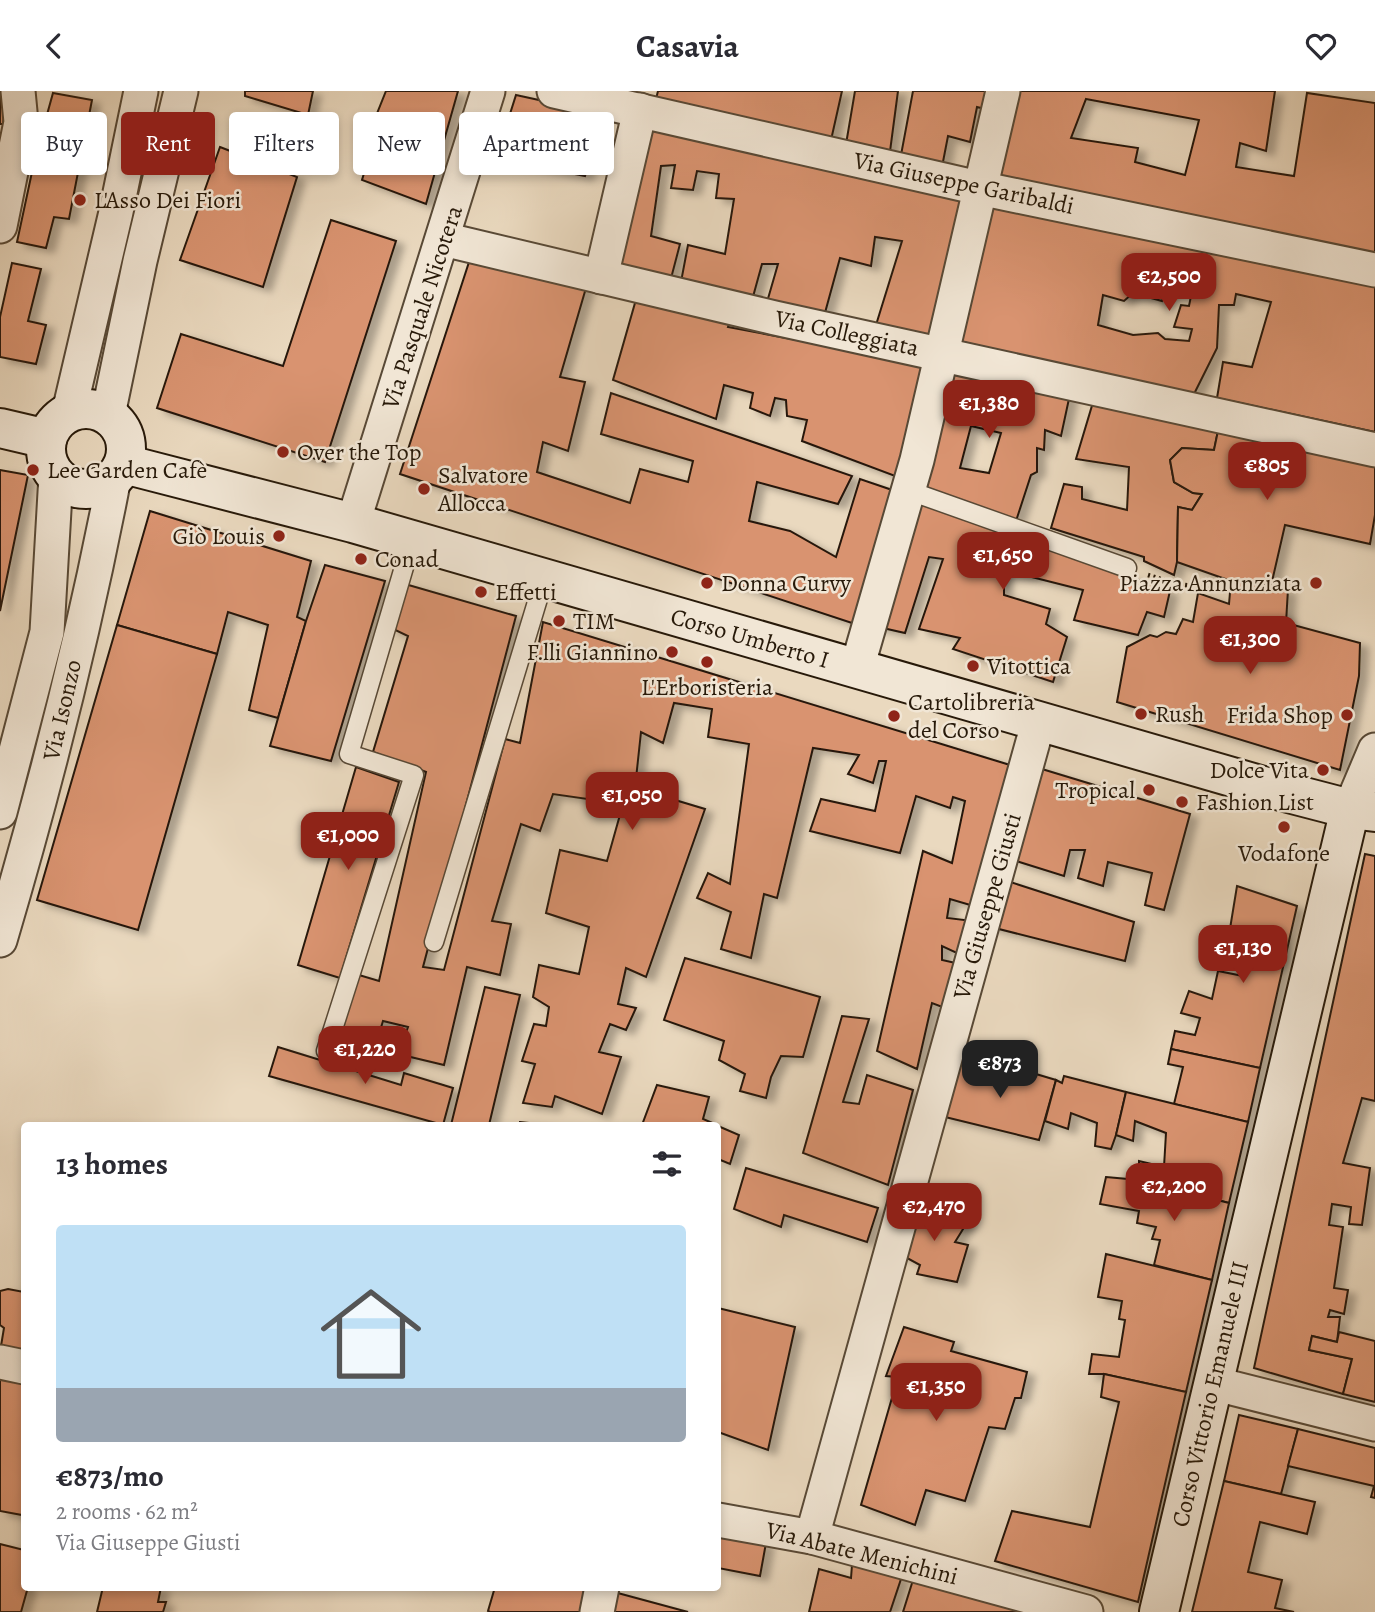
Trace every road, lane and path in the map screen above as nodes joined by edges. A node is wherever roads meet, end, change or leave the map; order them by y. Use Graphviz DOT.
graph roads {
  1 [pos="18,91"];
  2 [pos="141,91"];
  3 [pos="181,91"];
  4 [pos="488,91"];
  5 [pos="554,91"];
  6 [pos="1003,91"];
  7 [pos="640,110"];
  8 [pos="979,188"];
  9 [pos="0,226"];
  10 [pos="443,239"];
  11 [pos="1375,269"];
  12 [pos="601,277"];
  13 [pos="940,353"];
  14 [pos="108,415"];
  15 [pos="0,428"];
  16 [pos="57,442"];
  17 [pos="1375,450"];
  18 [pos="119,471"];
  19 [pos="907,491"];
  20 [pos="353,523"];
  21 [pos="412,540"];
  22 [pos="1128,568"];
  23 [pos="544,579"];
  24 [pos="1222,590"];
  25 [pos="857,669"];
  26 [pos="1039,720"];
  27 [pos="1375,750"];
  28 [pos="1362,811"];
  29 [pos="0,812"];
  30 [pos="0,940"];
  31 [pos="434,942"];
  32 [pos="368,1063"];
  33 [pos="0,1362"];
  34 [pos="21,1366"];
  35 [pos="1212,1383"];
  36 [pos="1375,1424"];
  37 [pos="721,1521"];
  38 [pos="812,1537"];
  39 [pos="601,1591"];
  40 [pos="597,1612"];
  41 [pos="1086,1612"];
  42 [pos="1159,1612"];
  1 -- 9 [label="street"];
  2 -- 16 [label="street, Via Isonzo"];
  3 -- 14 [label="street"];
  4 -- 10 [label="street, Via Pasquale Nicotera"];
  5 -- 7 [label="street, Via Giuseppe Garibaldi"];
  6 -- 8 [label="street"];
  7 -- 8 [label="street, Via Giuseppe Garibaldi"];
  7 -- 12 [label="street"];
  8 -- 11 [label="street, Via Giuseppe Garibaldi"];
  8 -- 13 [label="street"];
  10 -- 12 [label="street, Via Colleggiata"];
  10 -- 20 [label="street, Via Pasquale Nicotera"];
  12 -- 13 [label="street, Via Colleggiata"];
  13 -- 17 [label="street, Via Colleggiata"];
  13 -- 19 [label="street"];
  14 -- 16 [label="street"];
  14 -- 18 [label="street"];
  15 -- 16 [label="street"];
  16 -- 18 [label="street"];
  16 -- 29 [label="street, Via Isonzo"];
  18 -- 20 [label="street, Corso Umberto I"];
  18 -- 30 [label="street, Via Isonzo"];
  19 -- 22 [label="lane"];
  19 -- 25 [label="street"];
  20 -- 21 [label="street, Corso Umberto I"];
  21 -- 23 [label="street, Corso Umberto I"];
  21 -- 32 [label="lane"];
  22 -- 24 [label="path"];
  23 -- 25 [label="street, Corso Umberto I"];
  23 -- 31 [label="lane"];
  25 -- 26 [label="street, Corso Umberto I"];
  26 -- 28 [label="street, Corso Umberto I"];
  26 -- 38 [label="street, Via Giuseppe Giusti"];
  27 -- 28 [label="street"];
  28 -- 35 [label="street, Corso Vittorio Emanuele III"];
  33 -- 34 [label="street"];
  35 -- 36 [label="street"];
  35 -- 42 [label="street, Corso Vittorio Emanuele III"];
  37 -- 38 [label="street, Via Abate Menichini"];
  38 -- 41 [label="street, Via Abate Menichini"];
  39 -- 40 [label="street"];
}
